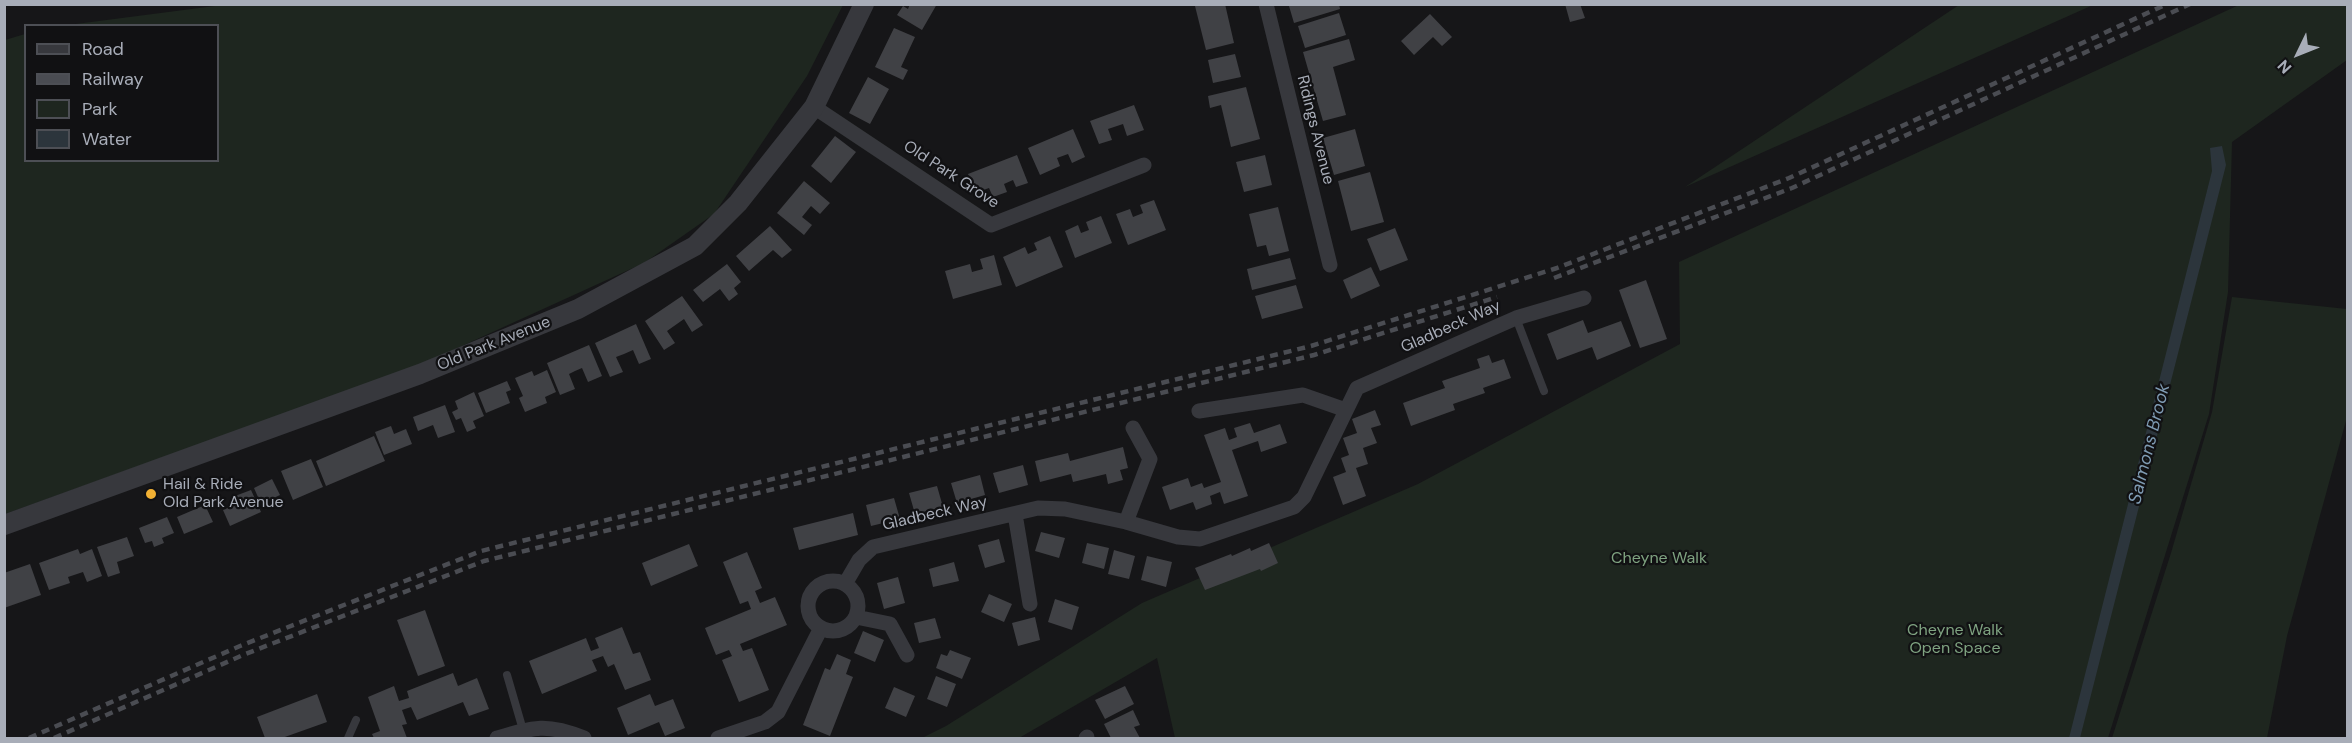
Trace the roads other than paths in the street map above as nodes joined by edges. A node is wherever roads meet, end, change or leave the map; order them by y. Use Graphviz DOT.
graph roads {
  1 [pos="864,4"];
  2 [pos="1266,4"];
  3 [pos="814,107"];
  4 [pos="1143,165"];
  5 [pos="1330,265"];
  6 [pos="1584,298"];
  7 [pos="1516,318"];
  8 [pos="1544,391"];
  9 [pos="1346,410"];
  10 [pos="1200,411"];
  11 [pos="1133,428"];
  12 [pos="1015,514"];
  13 [pos="1126,522"];
  14 [pos="4,525"];
  15 [pos="845,584"];
  16 [pos="1030,604"];
  17 [pos="856,617"];
  18 [pos="821,628"];
  19 [pos="907,656"];
  20 [pos="507,675"];
  21 [pos="356,720"];
  22 [pos="523,730"];
  23 [pos="348,738"];
  24 [pos="497,738"];
  25 [pos="584,738"];
  26 [pos="718,738"];
  1 -- 3 [label="street, Old Park Avenue"];
  2 -- 5 [label="street, Ridings Avenue"];
  3 -- 4 [label="street, Old Park Grove"];
  3 -- 14 [label="street, Old Park Avenue"];
  6 -- 7 [label="street, Gladbeck Way"];
  7 -- 8 [label="lane"];
  7 -- 9 [label="street, Gladbeck Way"];
  9 -- 10 [label="street"];
  9 -- 13 [label="street, Gladbeck Way"];
  11 -- 13 [label="street"];
  12 -- 13 [label="street, Gladbeck Way"];
  12 -- 15 [label="street, Gladbeck Way"];
  12 -- 16 [label="street"];
  15 -- 17 [label="street"];
  15 -- 18 [label="street"];
  17 -- 18 [label="street"];
  17 -- 19 [label="street"];
  18 -- 26 [label="street"];
  20 -- 22 [label="lane"];
  21 -- 23 [label="lane"];
  22 -- 24 [label="street"];
  22 -- 25 [label="street"];
}
